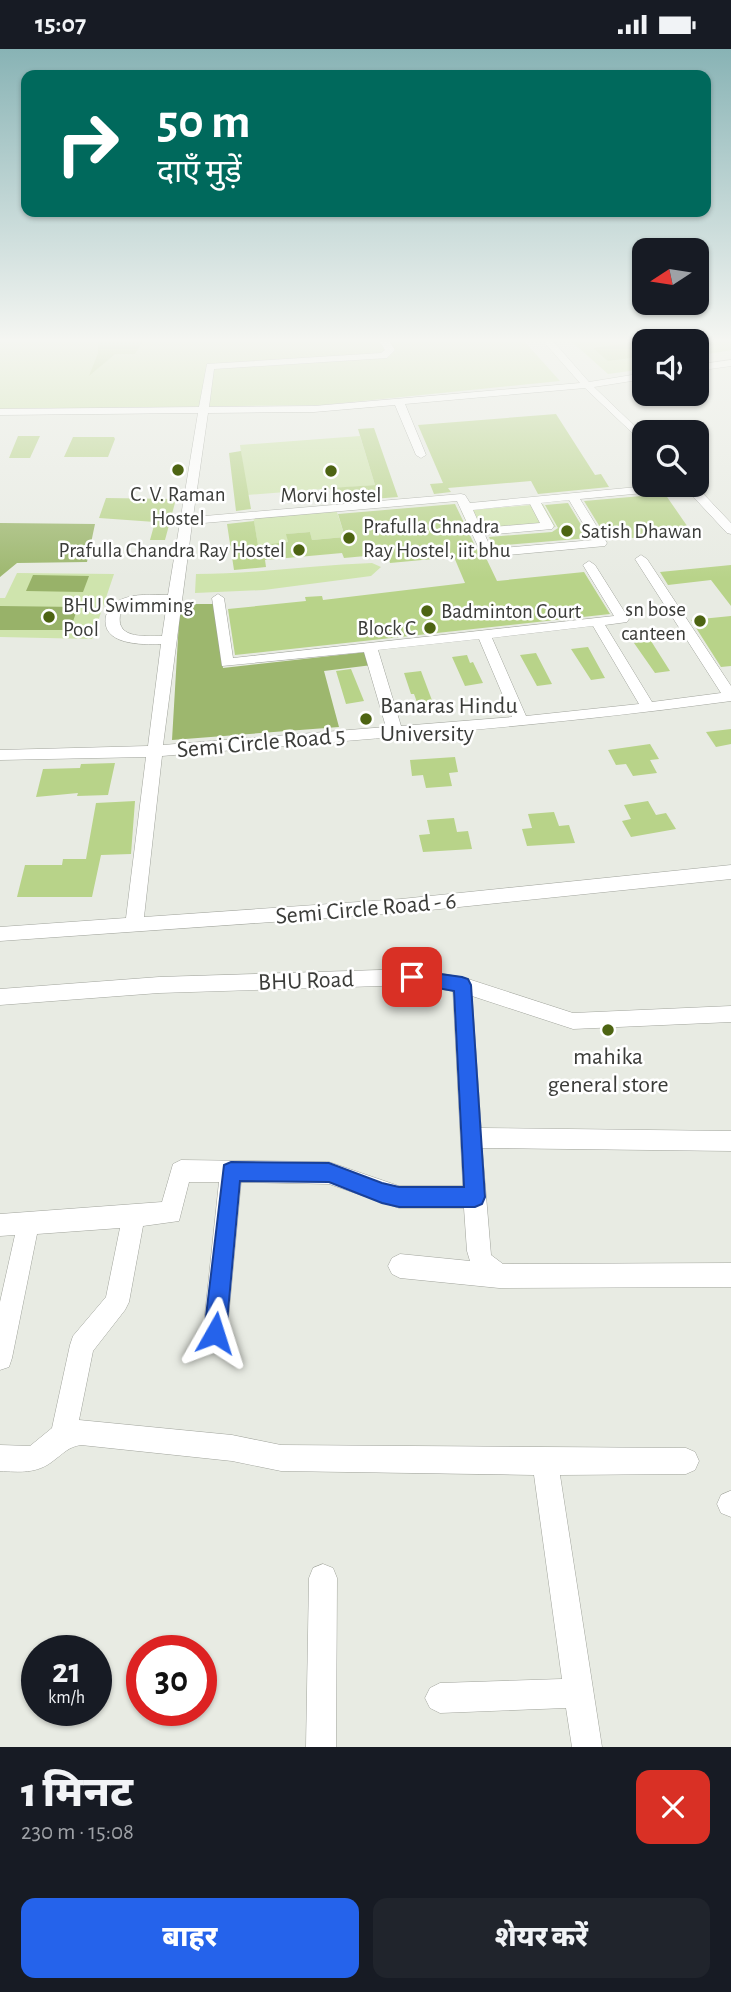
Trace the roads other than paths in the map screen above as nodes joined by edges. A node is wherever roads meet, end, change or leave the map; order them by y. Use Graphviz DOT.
graph roads {
  1 [pos="202,420"];
  2 [pos="406,420"];
  3 [pos="421,455"];
  4 [pos="632,491"];
  5 [pos="573,497"];
  6 [pos="700,497"];
  7 [pos="533,500"];
  8 [pos="466,507"];
  9 [pos="709,507"];
  10 [pos="691,510"];
  11 [pos="186,521"];
  12 [pos="731,530"];
  13 [pos="477,532"];
  14 [pos="641,559"];
  15 [pos="589,565"];
  16 [pos="218,598"];
  17 [pos="174,599"];
  18 [pos="597,622"];
  19 [pos="484,634"];
  20 [pos="168,640"];
  21 [pos="370,647"];
  22 [pos="730,696"];
  23 [pos="648,708"];
  24 [pos="521,721"];
  25 [pos="395,731"];
  26 [pos="155,750"];
  27 [pos="0,754"];
  28 [pos="731,872"];
  29 [pos="134,925"];
  30 [pos="0,934"];
  31 [pos="462,985"];
  32 [pos="0,997"];
  33 [pos="731,1014"];
  34 [pos="471,1139"];
  35 [pos="731,1141"];
  36 [pos="231,1172"];
  37 [pos="475,1197"];
  38 [pos="133,1217"];
  39 [pos="0,1225"];
  40 [pos="28,1225"];
  41 [pos="400,1266"];
  42 [pos="731,1275"];
  43 [pos="499,1276"];
  44 [pos="215,1333"];
  45 [pos="0,1358"];
  46 [pos="63,1435"];
  47 [pos="0,1458"];
  48 [pos="686,1461"];
  49 [pos="545,1462"];
  50 [pos="323,1578"];
  51 [pos="581,1693"];
  52 [pos="440,1698"];
  53 [pos="321,1747"];
  54 [pos="587,1747"];
  1 -- 11 [label="street"];
  2 -- 3 [label="street"];
  4 -- 5 [label="street"];
  5 -- 7 [label="street"];
  5 -- 13 [label="street"];
  6 -- 9 [label="street"];
  7 -- 8 [label="street"];
  7 -- 13 [label="street"];
  8 -- 11 [label="street"];
  8 -- 13 [label="street"];
  9 -- 10 [label="street"];
  9 -- 12 [label="street"];
  11 -- 17 [label="street"];
  14 -- 22 [label="street"];
  15 -- 18 [label="street"];
  16 -- 21 [label="street"];
  17 -- 20 [label="street"];
  17 -- 20 [label="street"];
  18 -- 19 [label="street"];
  18 -- 23 [label="street"];
  19 -- 21 [label="street"];
  19 -- 24 [label="street"];
  20 -- 26 [label="street"];
  21 -- 25 [label="street"];
  22 -- 23 [label="street, Semi Circle Road 5"];
  23 -- 24 [label="street, Semi Circle Road 5"];
  24 -- 25 [label="street, Semi Circle Road 5"];
  25 -- 26 [label="street, Semi Circle Road 5"];
  26 -- 27 [label="street, Semi Circle Road 5"];
  26 -- 29 [label="street"];
  28 -- 29 [label="street, Semi Circle Road - 6"];
  29 -- 30 [label="street, Semi Circle Road - 6"];
  31 -- 32 [label="street, BHU Road"];
  31 -- 33 [label="street, BHU Road"];
  31 -- 34 [label="street"];
  34 -- 35 [label="street"];
  34 -- 37 [label="street"];
  36 -- 37 [label="street"];
  36 -- 38 [label="street"];
  36 -- 44 [label="street"];
  37 -- 43 [label="street"];
  38 -- 40 [label="street"];
  38 -- 46 [label="street"];
  39 -- 40 [label="street"];
  40 -- 45 [label="street"];
  41 -- 43 [label="street"];
  42 -- 43 [label="street"];
  46 -- 47 [label="street"];
  46 -- 49 [label="street"];
  48 -- 49 [label="street"];
  49 -- 51 [label="street"];
  50 -- 53 [label="street"];
  51 -- 52 [label="street"];
  51 -- 54 [label="street"];
}
